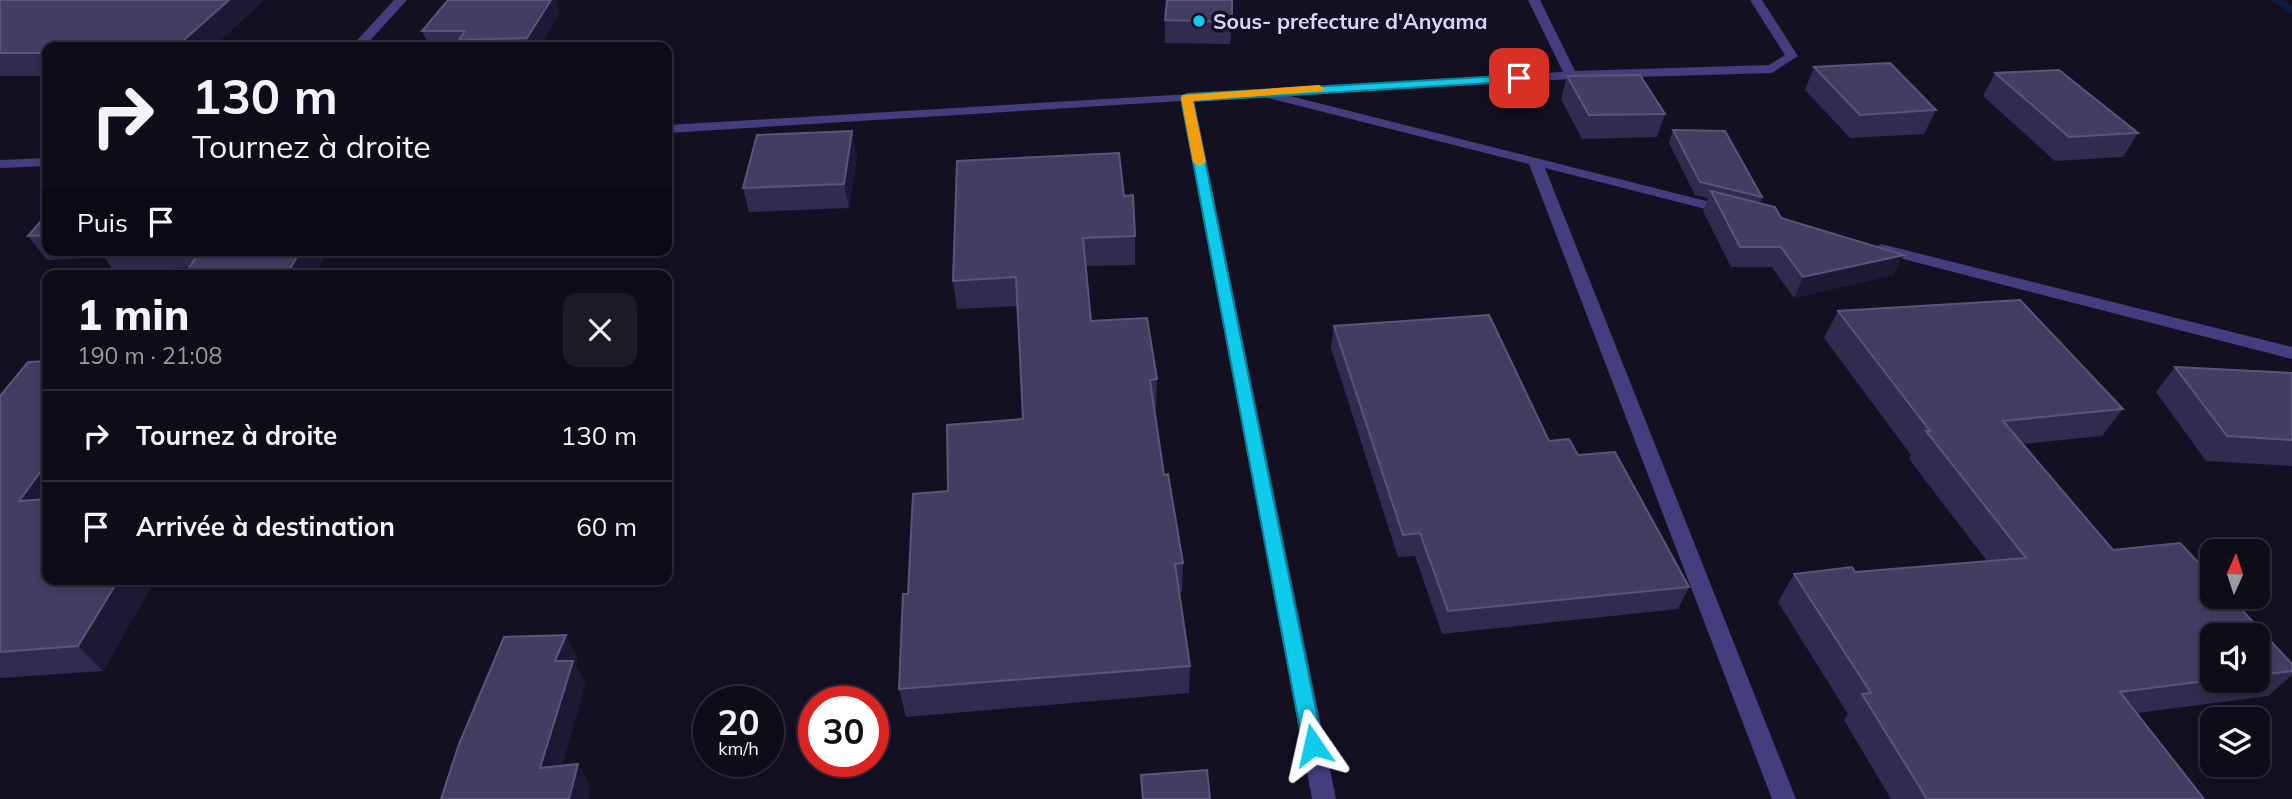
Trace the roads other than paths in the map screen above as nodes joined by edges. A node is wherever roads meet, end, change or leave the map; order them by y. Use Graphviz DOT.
graph roads {
  1 [pos="401,0"];
  2 [pos="1534,0"];
  3 [pos="1756,0"];
  4 [pos="363,42"];
  5 [pos="1571,75"];
  6 [pos="1259,92"];
  7 [pos="1187,98"];
  8 [pos="672,129"];
  9 [pos="42,162"];
  10 [pos="1535,162"];
  11 [pos="0,164"];
  12 [pos="1738,213"];
  13 [pos="1860,244"];
  14 [pos="2292,353"];
  15 [pos="1324,799"];
  16 [pos="1784,799"];
  1 -- 4 [label="street"];
  2 -- 5 [label="street"];
  3 -- 5 [label="street"];
  5 -- 6 [label="street"];
  6 -- 7 [label="street"];
  6 -- 10 [label="street"];
  7 -- 8 [label="street"];
  7 -- 15 [label="street"];
  9 -- 11 [label="street"];
  10 -- 12 [label="street"];
  10 -- 16 [label="street"];
  13 -- 14 [label="street"];
}
